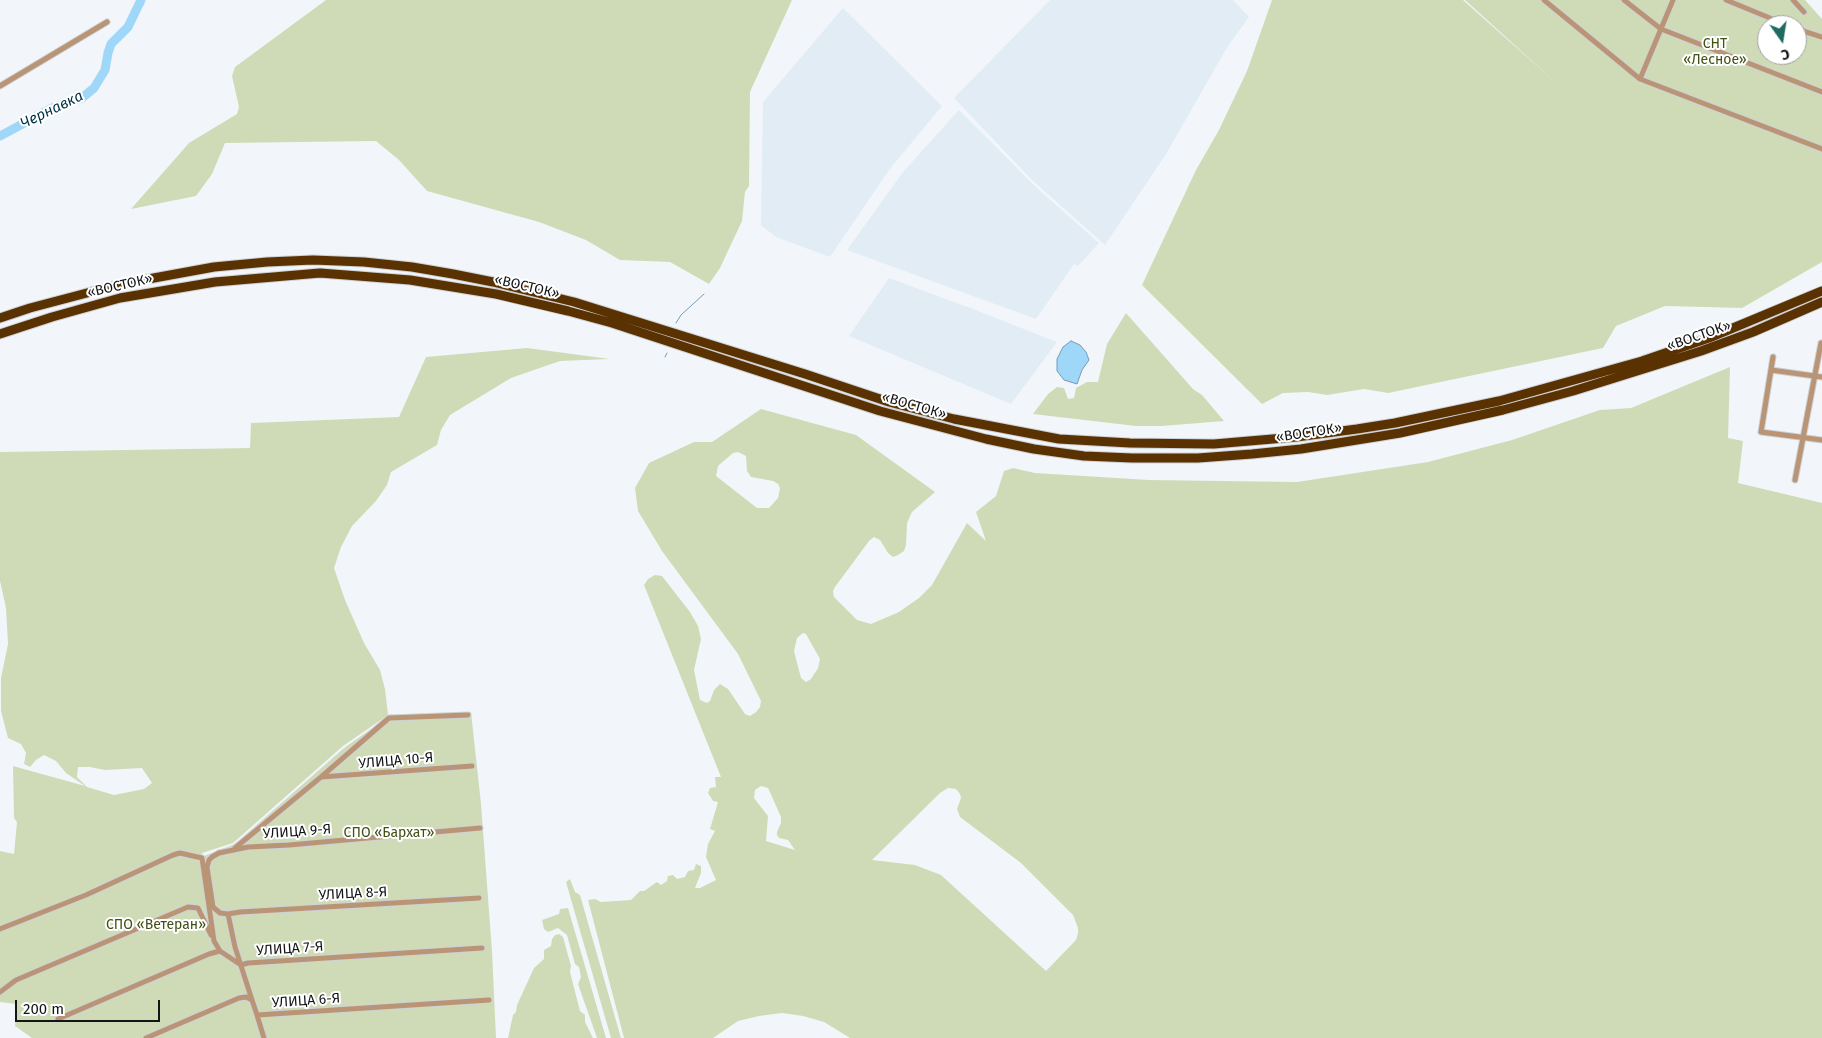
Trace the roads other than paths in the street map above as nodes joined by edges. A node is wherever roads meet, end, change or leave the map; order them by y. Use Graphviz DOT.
graph roads {
  1 [pos="1544,0"];
  2 [pos="1624,0"];
  3 [pos="1673,0"];
  4 [pos="1726,0"];
  5 [pos="1793,0"];
  6 [pos="1804,12"];
  7 [pos="1763,15"];
  8 [pos="107,22"];
  9 [pos="1661,29"];
  10 [pos="1807,32"];
  11 [pos="1822,37"];
  12 [pos="1640,79"];
  13 [pos="0,86"];
  14 [pos="1822,92"];
  15 [pos="1822,150"];
  16 [pos="1822,291"];
  17 [pos="1822,302"];
  18 [pos="0,318"];
  19 [pos="0,334"];
  20 [pos="1821,343"];
  21 [pos="1773,358"];
  22 [pos="1771,370"];
  23 [pos="1814,376"];
  24 [pos="1822,377"];
  25 [pos="1803,437"];
  26 [pos="1822,440"];
  27 [pos="1795,480"];
  28 [pos="468,714"];
  29 [pos="472,766"];
  30 [pos="321,777"];
  31 [pos="480,828"];
  32 [pos="235,848"];
  33 [pos="479,898"];
  34 [pos="228,914"];
  35 [pos="0,929"];
  36 [pos="214,942"];
  37 [pos="482,948"];
  38 [pos="220,951"];
  39 [pos="241,965"];
  40 [pos="0,992"];
  41 [pos="252,1000"];
  42 [pos="489,1000"];
  43 [pos="257,1015"];
  44 [pos="58,1019"];
  45 [pos="146,1038"];
  46 [pos="264,1038"];
  1 -- 12 [label="street"];
  2 -- 9 [label="street"];
  3 -- 9 [label="street"];
  4 -- 7 [label="street"];
  5 -- 6 [label="street"];
  8 -- 13 [label="street"];
  9 -- 12 [label="street"];
  9 -- 14 [label="street"];
  10 -- 11 [label="street"];
  12 -- 15 [label="street"];
  16 -- 18 [label="highway, «ВОСТОК»"];
  17 -- 19 [label="highway, «ВОСТОК»"];
  20 -- 23 [label="street"];
  21 -- 22 [label="street"];
  22 -- 23 [label="street"];
  22 -- 25 [label="street"];
  23 -- 24 [label="street"];
  23 -- 25 [label="street"];
  25 -- 26 [label="street"];
  25 -- 27 [label="street"];
  28 -- 30 [label="street"];
  29 -- 30 [label="street, УЛИЦА 10-Я"];
  30 -- 32 [label="street"];
  31 -- 32 [label="street, УЛИЦА 9-Я"];
  32 -- 34 [label="street, УЛИЦА 9-Я"];
  33 -- 34 [label="street, УЛИЦА 8-Я"];
  34 -- 39 [label="street"];
  35 -- 36 [label="street"];
  36 -- 38 [label="street"];
  36 -- 40 [label="street"];
  37 -- 39 [label="street, УЛИЦА 7-Я"];
  38 -- 39 [label="street, УЛИЦА 7-Я"];
  38 -- 44 [label="street"];
  39 -- 41 [label="street"];
  41 -- 43 [label="street, УЛИЦА 6-Я"];
  41 -- 45 [label="street, УЛИЦА 6-Я"];
  42 -- 43 [label="street, УЛИЦА 6-Я"];
  43 -- 46 [label="street"];
}
